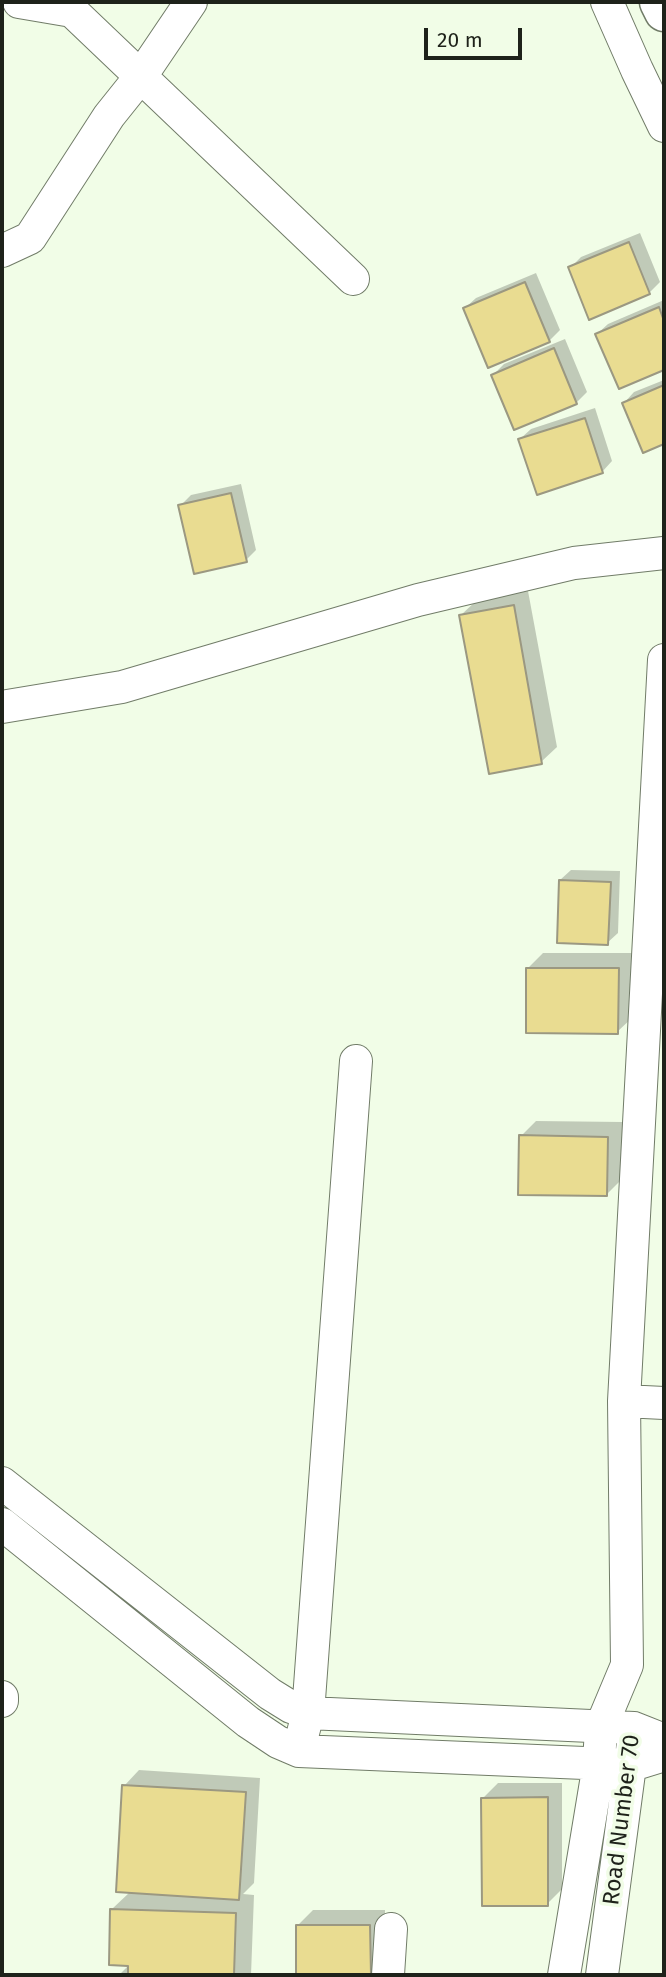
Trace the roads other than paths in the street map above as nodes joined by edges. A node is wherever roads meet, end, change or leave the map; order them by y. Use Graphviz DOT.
graph roads {
  1 [pos="19,2"];
  2 [pos="191,2"];
  3 [pos="607,2"];
  4 [pos="660,2"];
  5 [pos="71,6"];
  6 [pos="664,12"];
  7 [pos="141,76"];
  8 [pos="664,126"];
  9 [pos="2,251"];
  10 [pos="353,279"];
  11 [pos="664,554"];
  12 [pos="664,660"];
  13 [pos="2,707"];
  14 [pos="356,1061"];
  15 [pos="624,1401"];
  16 [pos="664,1403"];
  17 [pos="2,1483"];
  18 [pos="2,1524"];
  19 [pos="627,1665"];
  20 [pos="308,1713"];
  21 [pos="601,1727"];
  22 [pos="634,1728"];
  23 [pos="664,1740"];
  24 [pos="299,1751"];
  25 [pos="664,1755"];
  26 [pos="599,1764"];
  27 [pos="632,1765"];
  28 [pos="391,1929"];
  29 [pos="388,1975"];
  30 [pos="564,1975"];
  31 [pos="602,1975"];
  1 -- 5 [label="street"];
  2 -- 7 [label="street"];
  3 -- 8 [label="street"];
  4 -- 6 [label="main road"];
  5 -- 7 [label="street"];
  7 -- 9 [label="street"];
  7 -- 10 [label="street"];
  11 -- 13 [label="street"];
  12 -- 15 [label="street, Road Number 70"];
  14 -- 20 [label="street"];
  15 -- 16 [label="street"];
  15 -- 19 [label="street, Road Number 70"];
  17 -- 20 [label="street"];
  18 -- 24 [label="street"];
  19 -- 21 [label="street"];
  19 -- 22 [label="street, Road Number 70"];
  20 -- 21 [label="street"];
  20 -- 24 [label="street"];
  21 -- 22 [label="street"];
  21 -- 26 [label="street"];
  22 -- 23 [label="street"];
  22 -- 27 [label="street, Road Number 70"];
  24 -- 26 [label="street"];
  25 -- 27 [label="street"];
  26 -- 27 [label="street"];
  26 -- 30 [label="street"];
  27 -- 31 [label="street, Road Number 70"];
  28 -- 29 [label="street"];
}
